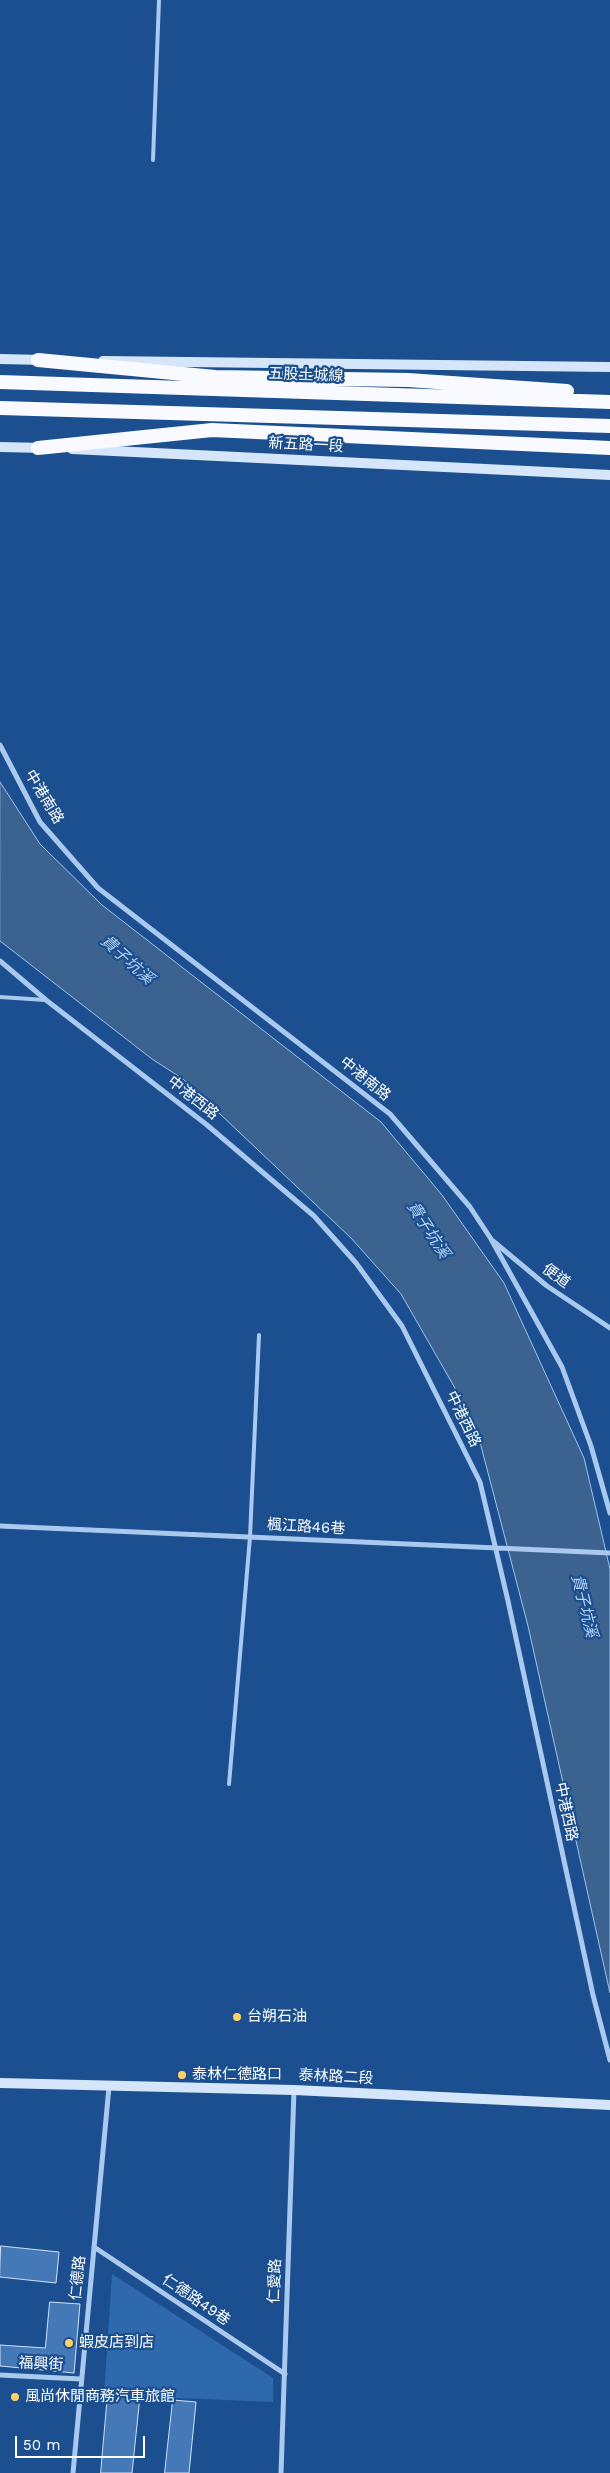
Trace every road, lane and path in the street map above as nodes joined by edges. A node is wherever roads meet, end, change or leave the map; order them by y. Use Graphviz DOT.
graph roads {
  1 [pos="159,0"];
  2 [pos="152,160"];
  3 [pos="0,359"];
  4 [pos="38,360"];
  5 [pos="610,367"];
  6 [pos="0,382"];
  7 [pos="610,393"];
  8 [pos="610,402"];
  9 [pos="0,408"];
  10 [pos="610,426"];
  11 [pos="0,446"];
  12 [pos="38,448"];
  13 [pos="610,448"];
  14 [pos="610,475"];
  15 [pos="0,745"];
  16 [pos="0,961"];
  17 [pos="0,998"];
  18 [pos="46,1000"];
  19 [pos="491,1240"];
  20 [pos="610,1328"];
  21 [pos="259,1335"];
  22 [pos="610,1513"];
  23 [pos="0,1526"];
  24 [pos="250,1537"];
  25 [pos="494,1548"];
  26 [pos="610,1553"];
  27 [pos="229,1784"];
  28 [pos="610,2060"];
  29 [pos="0,2083"];
  30 [pos="109,2086"];
  31 [pos="294,2090"];
  32 [pos="610,2105"];
  33 [pos="94,2247"];
  34 [pos="285,2374"];
  35 [pos="0,2375"];
  36 [pos="80,2379"];
  37 [pos="72,2473"];
  38 [pos="281,2473"];
  1 -- 2 [label="lane"];
  3 -- 4 [label="main road"];
  4 -- 5 [label="main road"];
  4 -- 7 [label="highway"];
  6 -- 8 [label="highway, 五股土城線"];
  9 -- 10 [label="highway"];
  11 -- 12 [label="main road, 新五路一段"];
  12 -- 13 [label="highway"];
  12 -- 14 [label="main road, 新五路一段"];
  15 -- 19 [label="street, 中港南路"];
  16 -- 18 [label="street, 中港西路"];
  17 -- 18 [label="lane"];
  18 -- 25 [label="street, 中港西路"];
  19 -- 20 [label="street, 便道"];
  19 -- 22 [label="street, 中港南路"];
  21 -- 24 [label="lane"];
  23 -- 24 [label="street, 楓江路46巷"];
  24 -- 25 [label="street, 楓江路46巷"];
  24 -- 27 [label="lane"];
  25 -- 26 [label="street, 楓江路46巷"];
  25 -- 28 [label="street, 中港西路"];
  29 -- 30 [label="main road, 泰林路二段"];
  30 -- 31 [label="main road, 泰林路二段"];
  30 -- 33 [label="street, 仁德路"];
  31 -- 32 [label="main road, 泰林路二段"];
  31 -- 34 [label="street, 仁愛路"];
  33 -- 34 [label="street, 仁德路49巷"];
  33 -- 36 [label="street, 仁德路"];
  34 -- 38 [label="street, 仁愛路"];
  35 -- 36 [label="street, 福興街"];
  36 -- 37 [label="street, 仁德路"];
}
